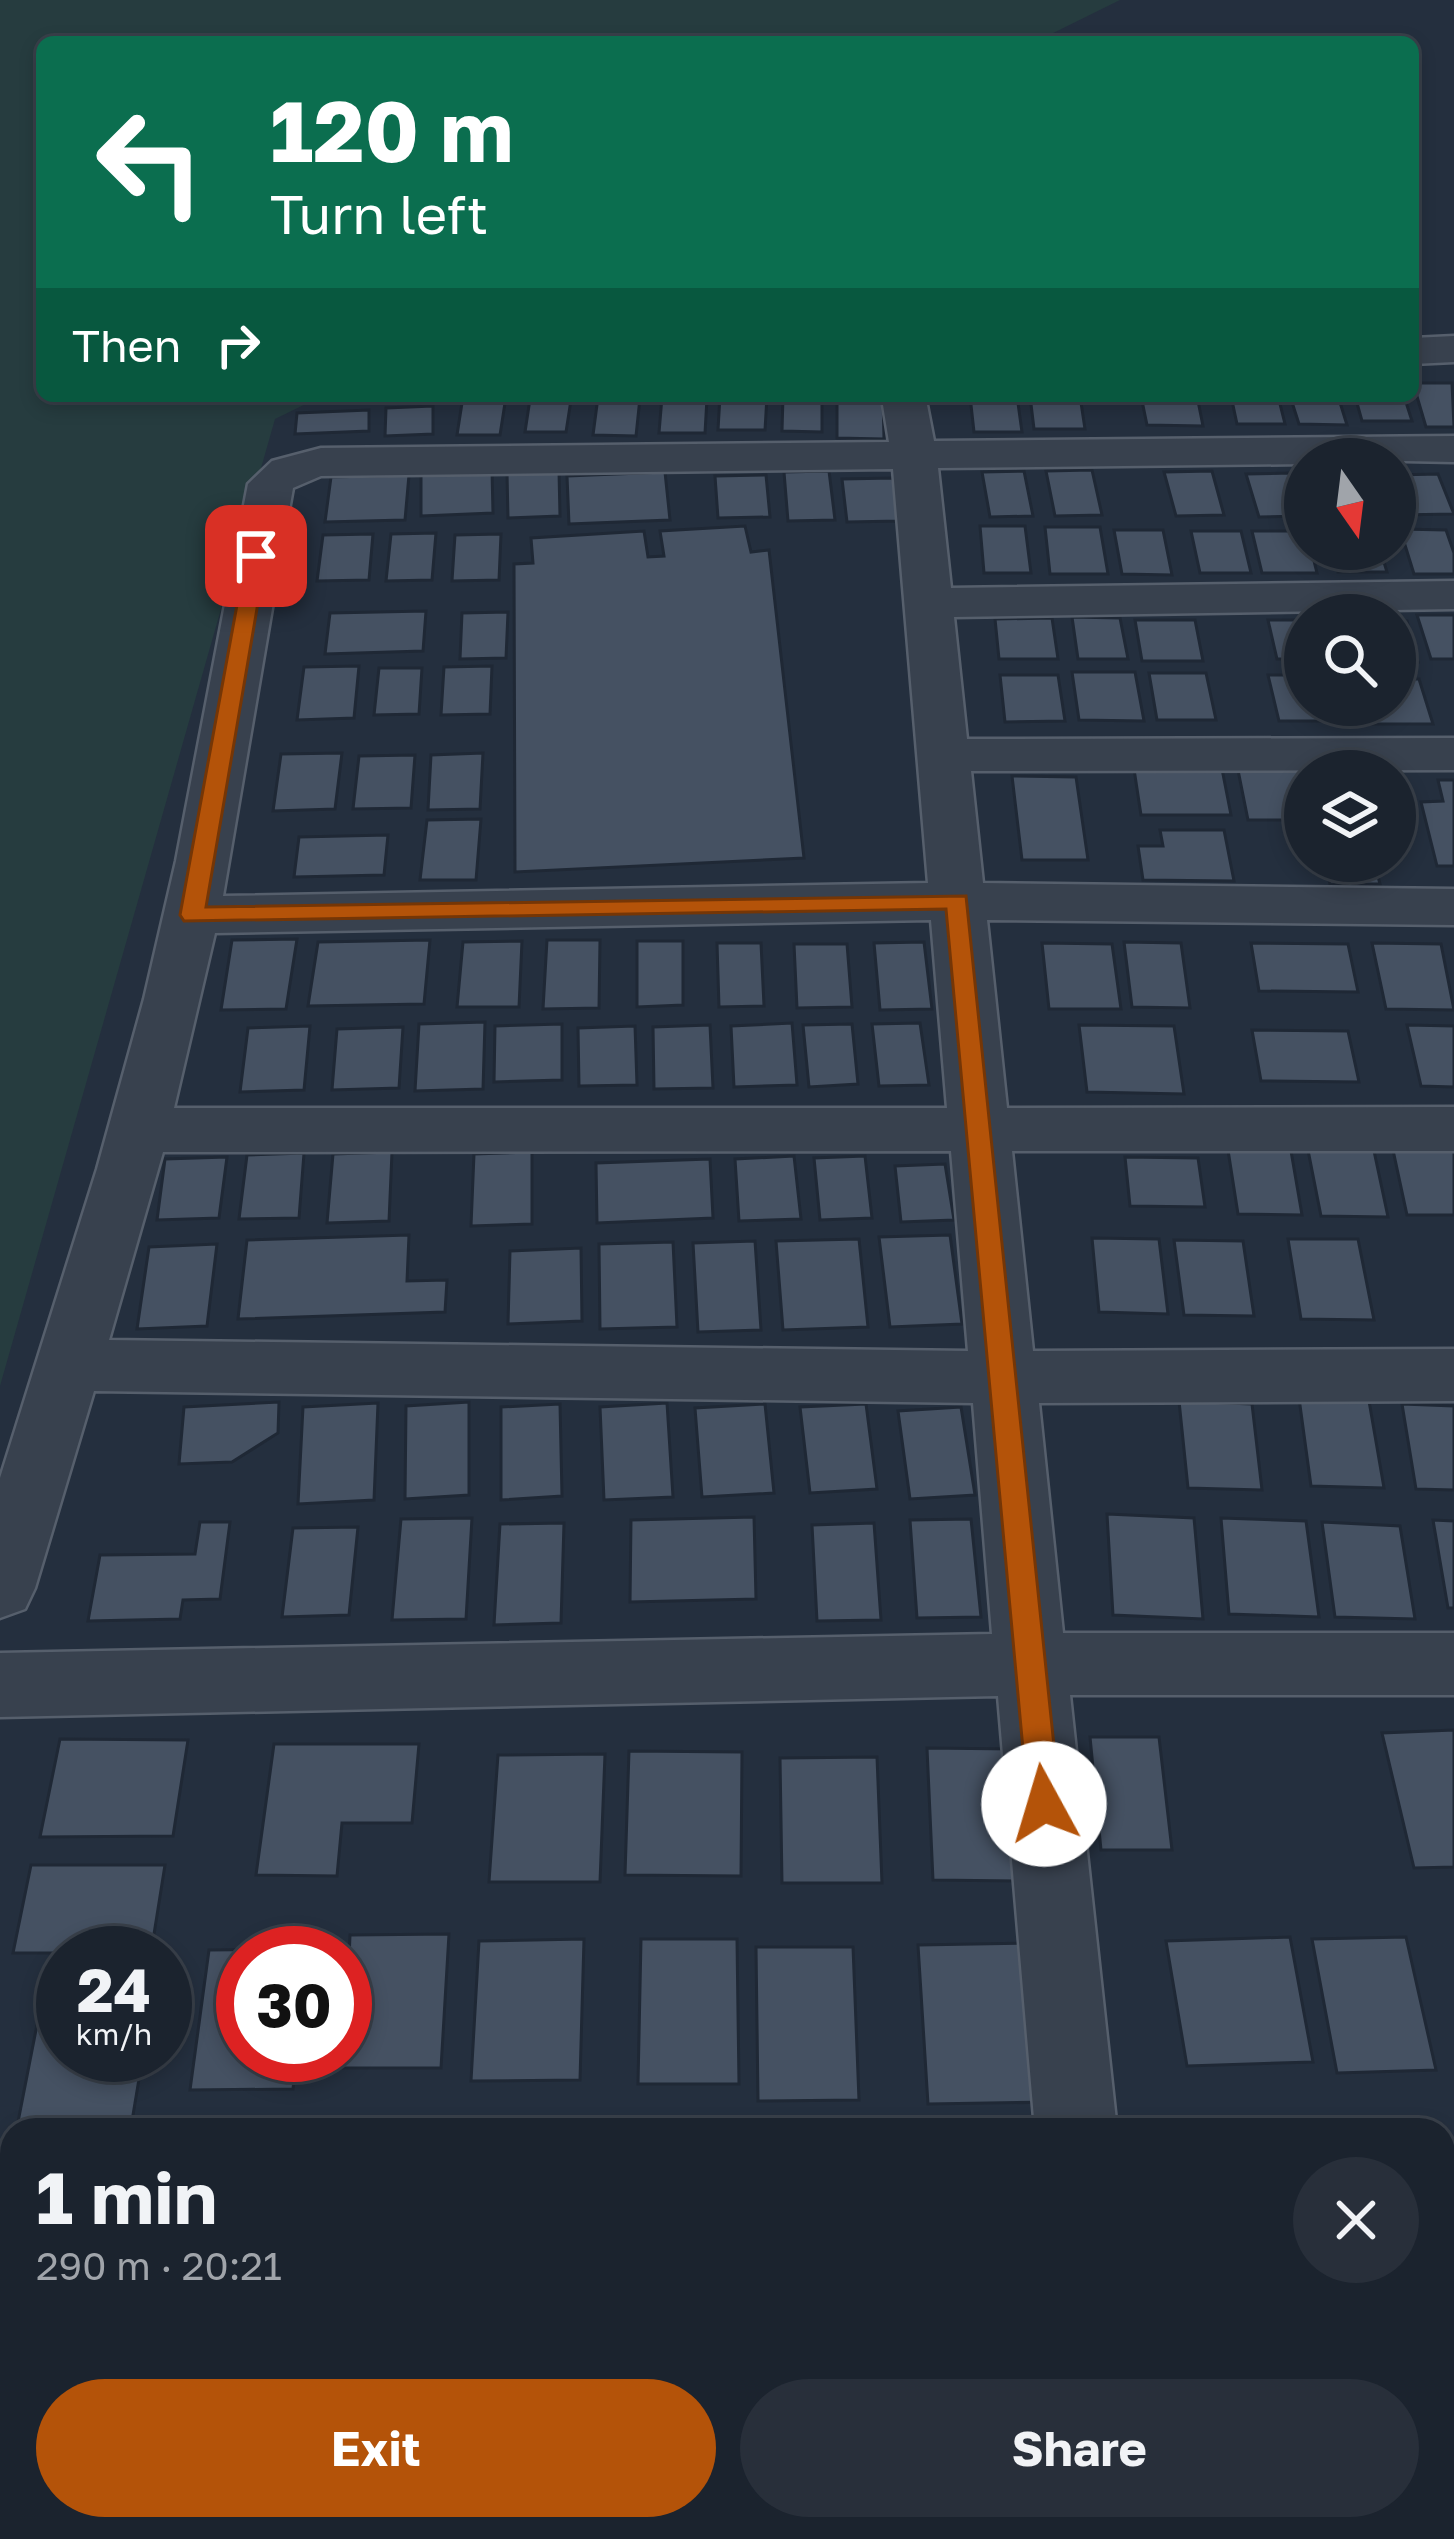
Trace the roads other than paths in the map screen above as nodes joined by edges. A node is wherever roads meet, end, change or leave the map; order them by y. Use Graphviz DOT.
graph roads {
  1 [pos="1454,349"];
  2 [pos="1419,351"];
  3 [pos="912,425"];
  4 [pos="1454,448"];
  5 [pos="1454,596"];
  6 [pos="928,603"];
  7 [pos="943,754"];
  8 [pos="1454,754"];
  9 [pos="957,901"];
  10 [pos="1454,907"];
  11 [pos="192,915"];
  12 [pos="1454,1129"];
  13 [pos="136,1130"];
  14 [pos="979,1130"];
  15 [pos="67,1365"];
  16 [pos="1454,1375"];
  17 [pos="1003,1377"];
  18 [pos="0,1588"];
  19 [pos="1030,1664"];
  20 [pos="1454,1664"];
  21 [pos="0,1685"];
  22 [pos="1075,2118"];
  1 -- 2 [label="street"];
  3 -- 4 [label="street"];
  3 -- 6 [label="street"];
  3 -- 11 [label="street"];
  5 -- 6 [label="street"];
  6 -- 7 [label="street"];
  7 -- 8 [label="street"];
  7 -- 9 [label="street"];
  9 -- 10 [label="street"];
  9 -- 11 [label="street"];
  9 -- 14 [label="street"];
  11 -- 13 [label="street"];
  12 -- 14 [label="street"];
  13 -- 14 [label="street"];
  13 -- 15 [label="street"];
  14 -- 17 [label="street"];
  15 -- 17 [label="street"];
  15 -- 18 [label="street"];
  16 -- 17 [label="street"];
  17 -- 19 [label="street"];
  19 -- 20 [label="street"];
  19 -- 21 [label="street"];
  19 -- 22 [label="street"];
}
